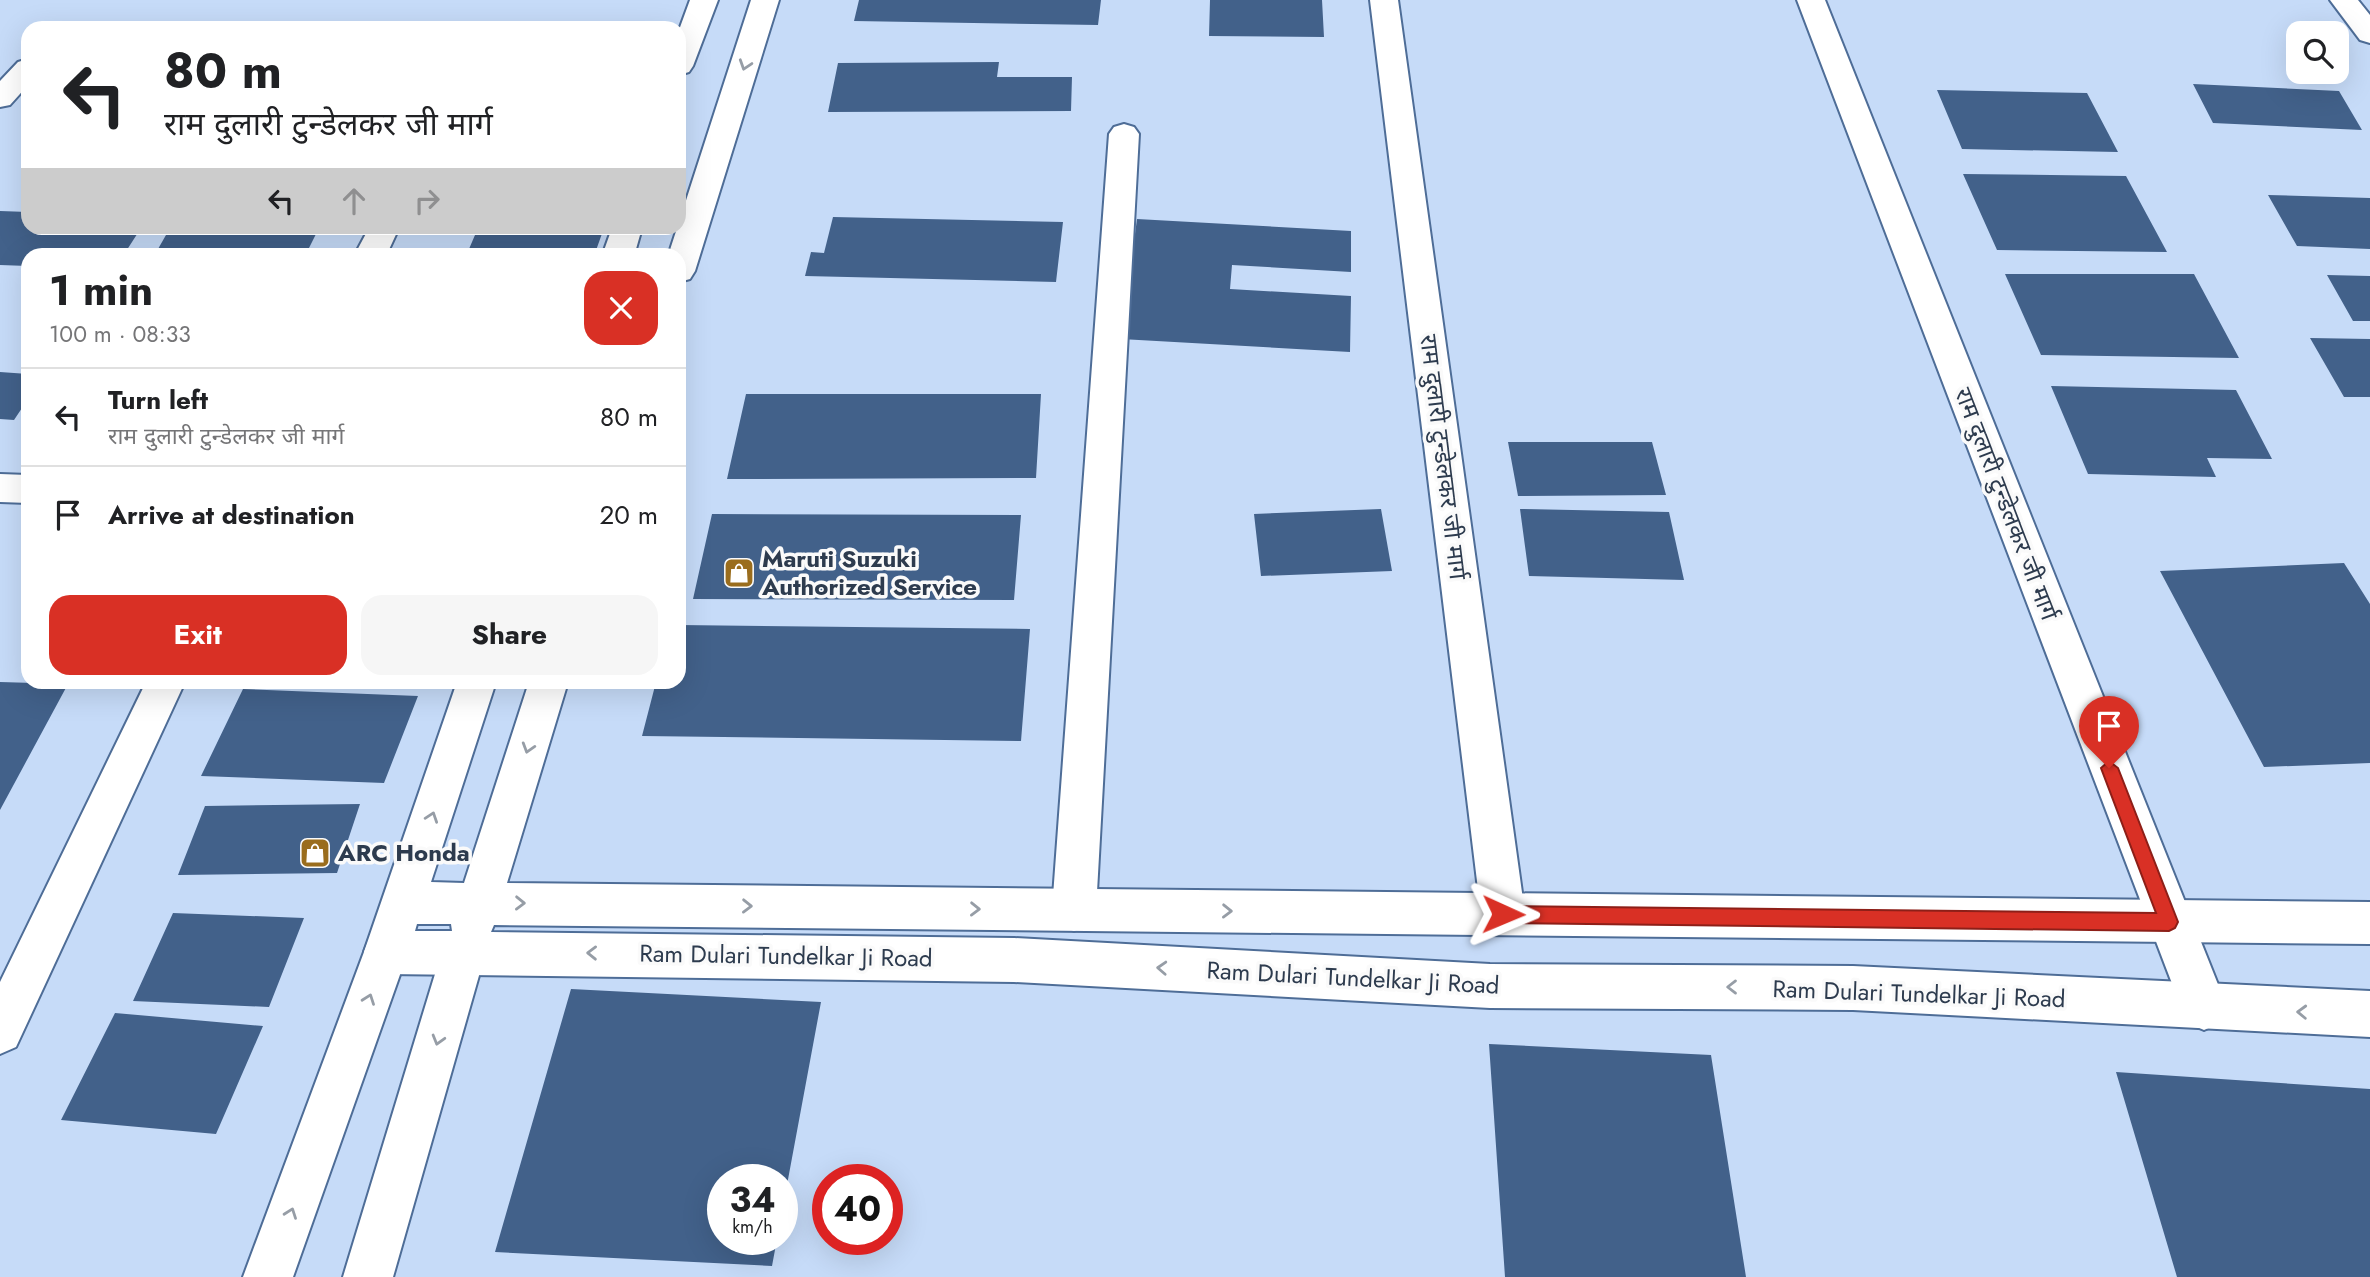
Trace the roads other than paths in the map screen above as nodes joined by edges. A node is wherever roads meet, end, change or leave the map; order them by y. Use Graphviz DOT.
graph roads {
  1 [pos="704,0"];
  2 [pos="765,0"];
  3 [pos="1384,0"];
  4 [pos="1811,0"];
  5 [pos="2355,5"];
  6 [pos="686,33"];
  7 [pos="2370,34"];
  8 [pos="21,76"];
  9 [pos="0,98"];
  10 [pos="1124,134"];
  11 [pos="686,249"];
  12 [pos="0,488"];
  13 [pos="21,489"];
  14 [pos="163,689"];
  15 [pos="475,689"];
  16 [pos="546,689"];
  17 [pos="479,902"];
  18 [pos="403,903"];
  19 [pos="1074,910"];
  20 [pos="1503,914"];
  21 [pos="2169,922"];
  22 [pos="2370,923"];
  23 [pos="464,951"];
  24 [pos="386,952"];
  25 [pos="2204,1007"];
  26 [pos="2370,1014"];
  27 [pos="0,1031"];
  28 [pos="268,1277"];
  29 [pos="368,1277"];
  1 -- 6 [label="street"];
  2 -- 11 [label="street, one-way"];
  3 -- 20 [label="street, राम दुलारी टुन्डेलकर जी मार्ग"];
  4 -- 21 [label="street, राम दुलारी टुन्डेलकर जी मार्ग"];
  5 -- 7 [label="street"];
  8 -- 9 [label="street"];
  10 -- 19 [label="street"];
  12 -- 13 [label="street"];
  14 -- 27 [label="street"];
  18 -- 15 [label="street, one-way"];
  16 -- 17 [label="street, one-way"];
  17 -- 18 [label="street, Ram Dulari Tundelkar Ji Road"];
  17 -- 19 [label="street, Ram Dulari Tundelkar Ji Road, one-way"];
  17 -- 23 [label="street"];
  18 -- 24 [label="street"];
  19 -- 20 [label="street, Ram Dulari Tundelkar Ji Road, one-way"];
  20 -- 21 [label="street, Ram Dulari Tundelkar Ji Road"];
  21 -- 22 [label="street, Ram Dulari Tundelkar Ji Road"];
  21 -- 25 [label="street, राम दुलारी टुन्डेलकर जी मार्ग"];
  23 -- 24 [label="street, Ram Dulari Tundelkar Ji Road"];
  25 -- 23 [label="street, Ram Dulari Tundelkar Ji Road, one-way"];
  23 -- 29 [label="street, one-way"];
  28 -- 24 [label="street, one-way"];
  26 -- 25 [label="street, Ram Dulari Tundelkar Ji Road, one-way"];
}
